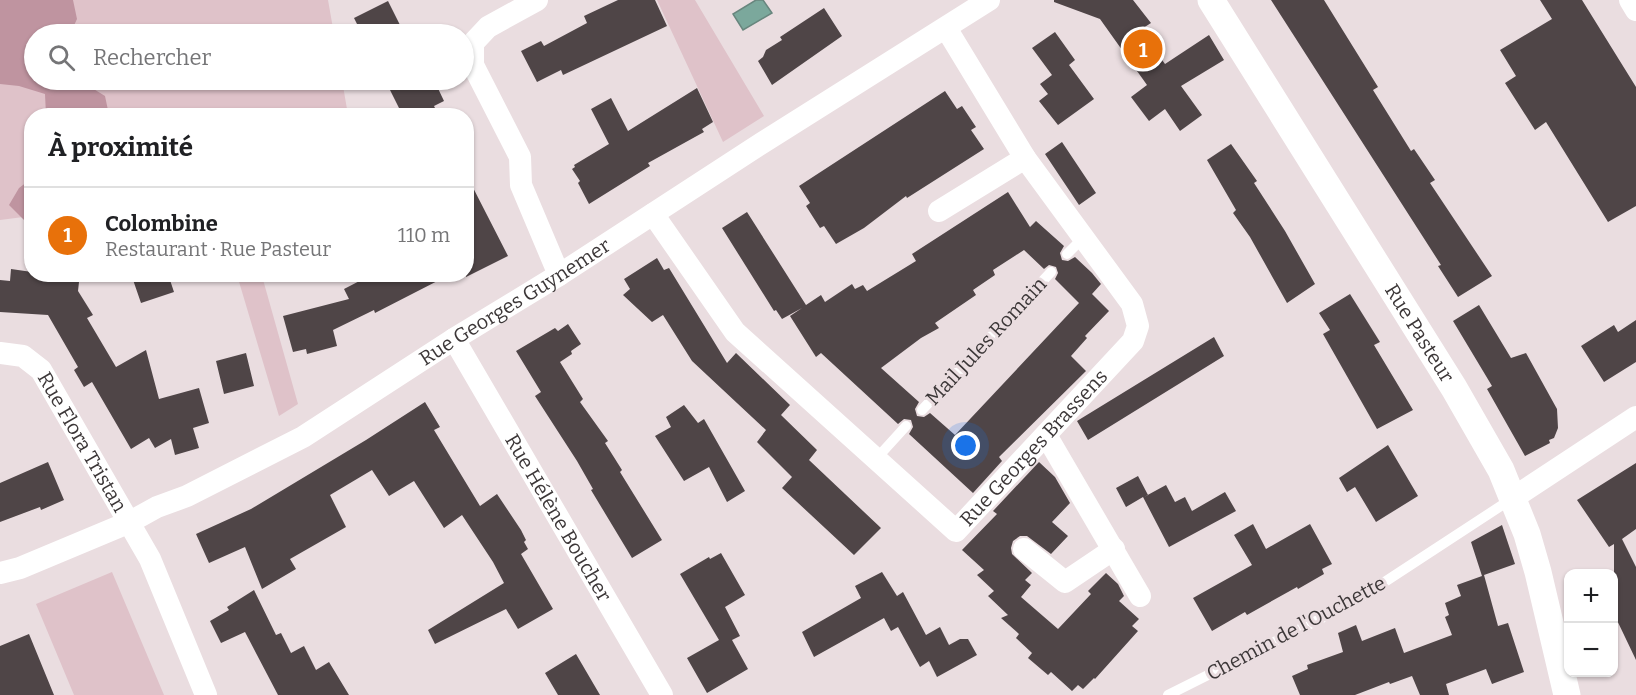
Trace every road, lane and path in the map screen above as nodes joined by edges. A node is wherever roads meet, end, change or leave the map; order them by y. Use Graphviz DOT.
graph roads {
  1 [pos="537,0"];
  2 [pos="989,0"];
  3 [pos="1211,0"];
  4 [pos="1630,0"];
  5 [pos="1636,10"];
  6 [pos="946,28"];
  7 [pos="474,41"];
  8 [pos="474,67"];
  9 [pos="1025,158"];
  10 [pos="939,211"];
  11 [pos="653,214"];
  12 [pos="1051,272"];
  13 [pos="559,275"];
  14 [pos="454,339"];
  15 [pos="0,353"];
  16 [pos="922,410"];
  17 [pos="1636,417"];
  18 [pos="906,426"];
  19 [pos="1046,435"];
  20 [pos="876,459"];
  21 [pos="1513,498"];
  22 [pos="130,522"];
  23 [pos="1024,549"];
  24 [pos="1114,549"];
  25 [pos="10,571"];
  26 [pos="0,582"];
  27 [pos="1140,596"];
  28 [pos="207,695"];
  29 [pos="662,695"];
  30 [pos="1168,695"];
  31 [pos="1567,695"];
  1 -- 7 [label="street"];
  2 -- 6 [label="street, Rue Georges Guynemer"];
  3 -- 21 [label="street, Rue Pasteur"];
  4 -- 5 [label="street"];
  6 -- 9 [label="street, Rue Georges Brassens"];
  6 -- 11 [label="street, Rue Georges Guynemer"];
  8 -- 13 [label="street"];
  9 -- 10 [label="street"];
  9 -- 19 [label="street, Rue Georges Brassens"];
  11 -- 13 [label="street, Rue Georges Guynemer"];
  11 -- 20 [label="street, Rue Georges Brassens"];
  12 -- 16 [label="lane, Mail Jules Romain"];
  13 -- 14 [label="street, Rue Georges Guynemer"];
  14 -- 22 [label="street, Rue Georges Guynemer"];
  14 -- 29 [label="street, Rue Hélène Boucher"];
  15 -- 22 [label="street, Rue Flora Tristan"];
  17 -- 21 [label="street"];
  18 -- 20 [label="lane"];
  19 -- 20 [label="street, Rue Georges Brassens"];
  19 -- 24 [label="street"];
  21 -- 30 [label="lane, Chemin de l'Ouchette"];
  21 -- 31 [label="street, Rue Pasteur"];
  22 -- 25 [label="street, Rue Georges Guynemer"];
  22 -- 28 [label="street, Rue Flora Tristan"];
  23 -- 24 [label="street"];
  24 -- 27 [label="street"];
  25 -- 26 [label="street, Rue Georges Guynemer"];
}
